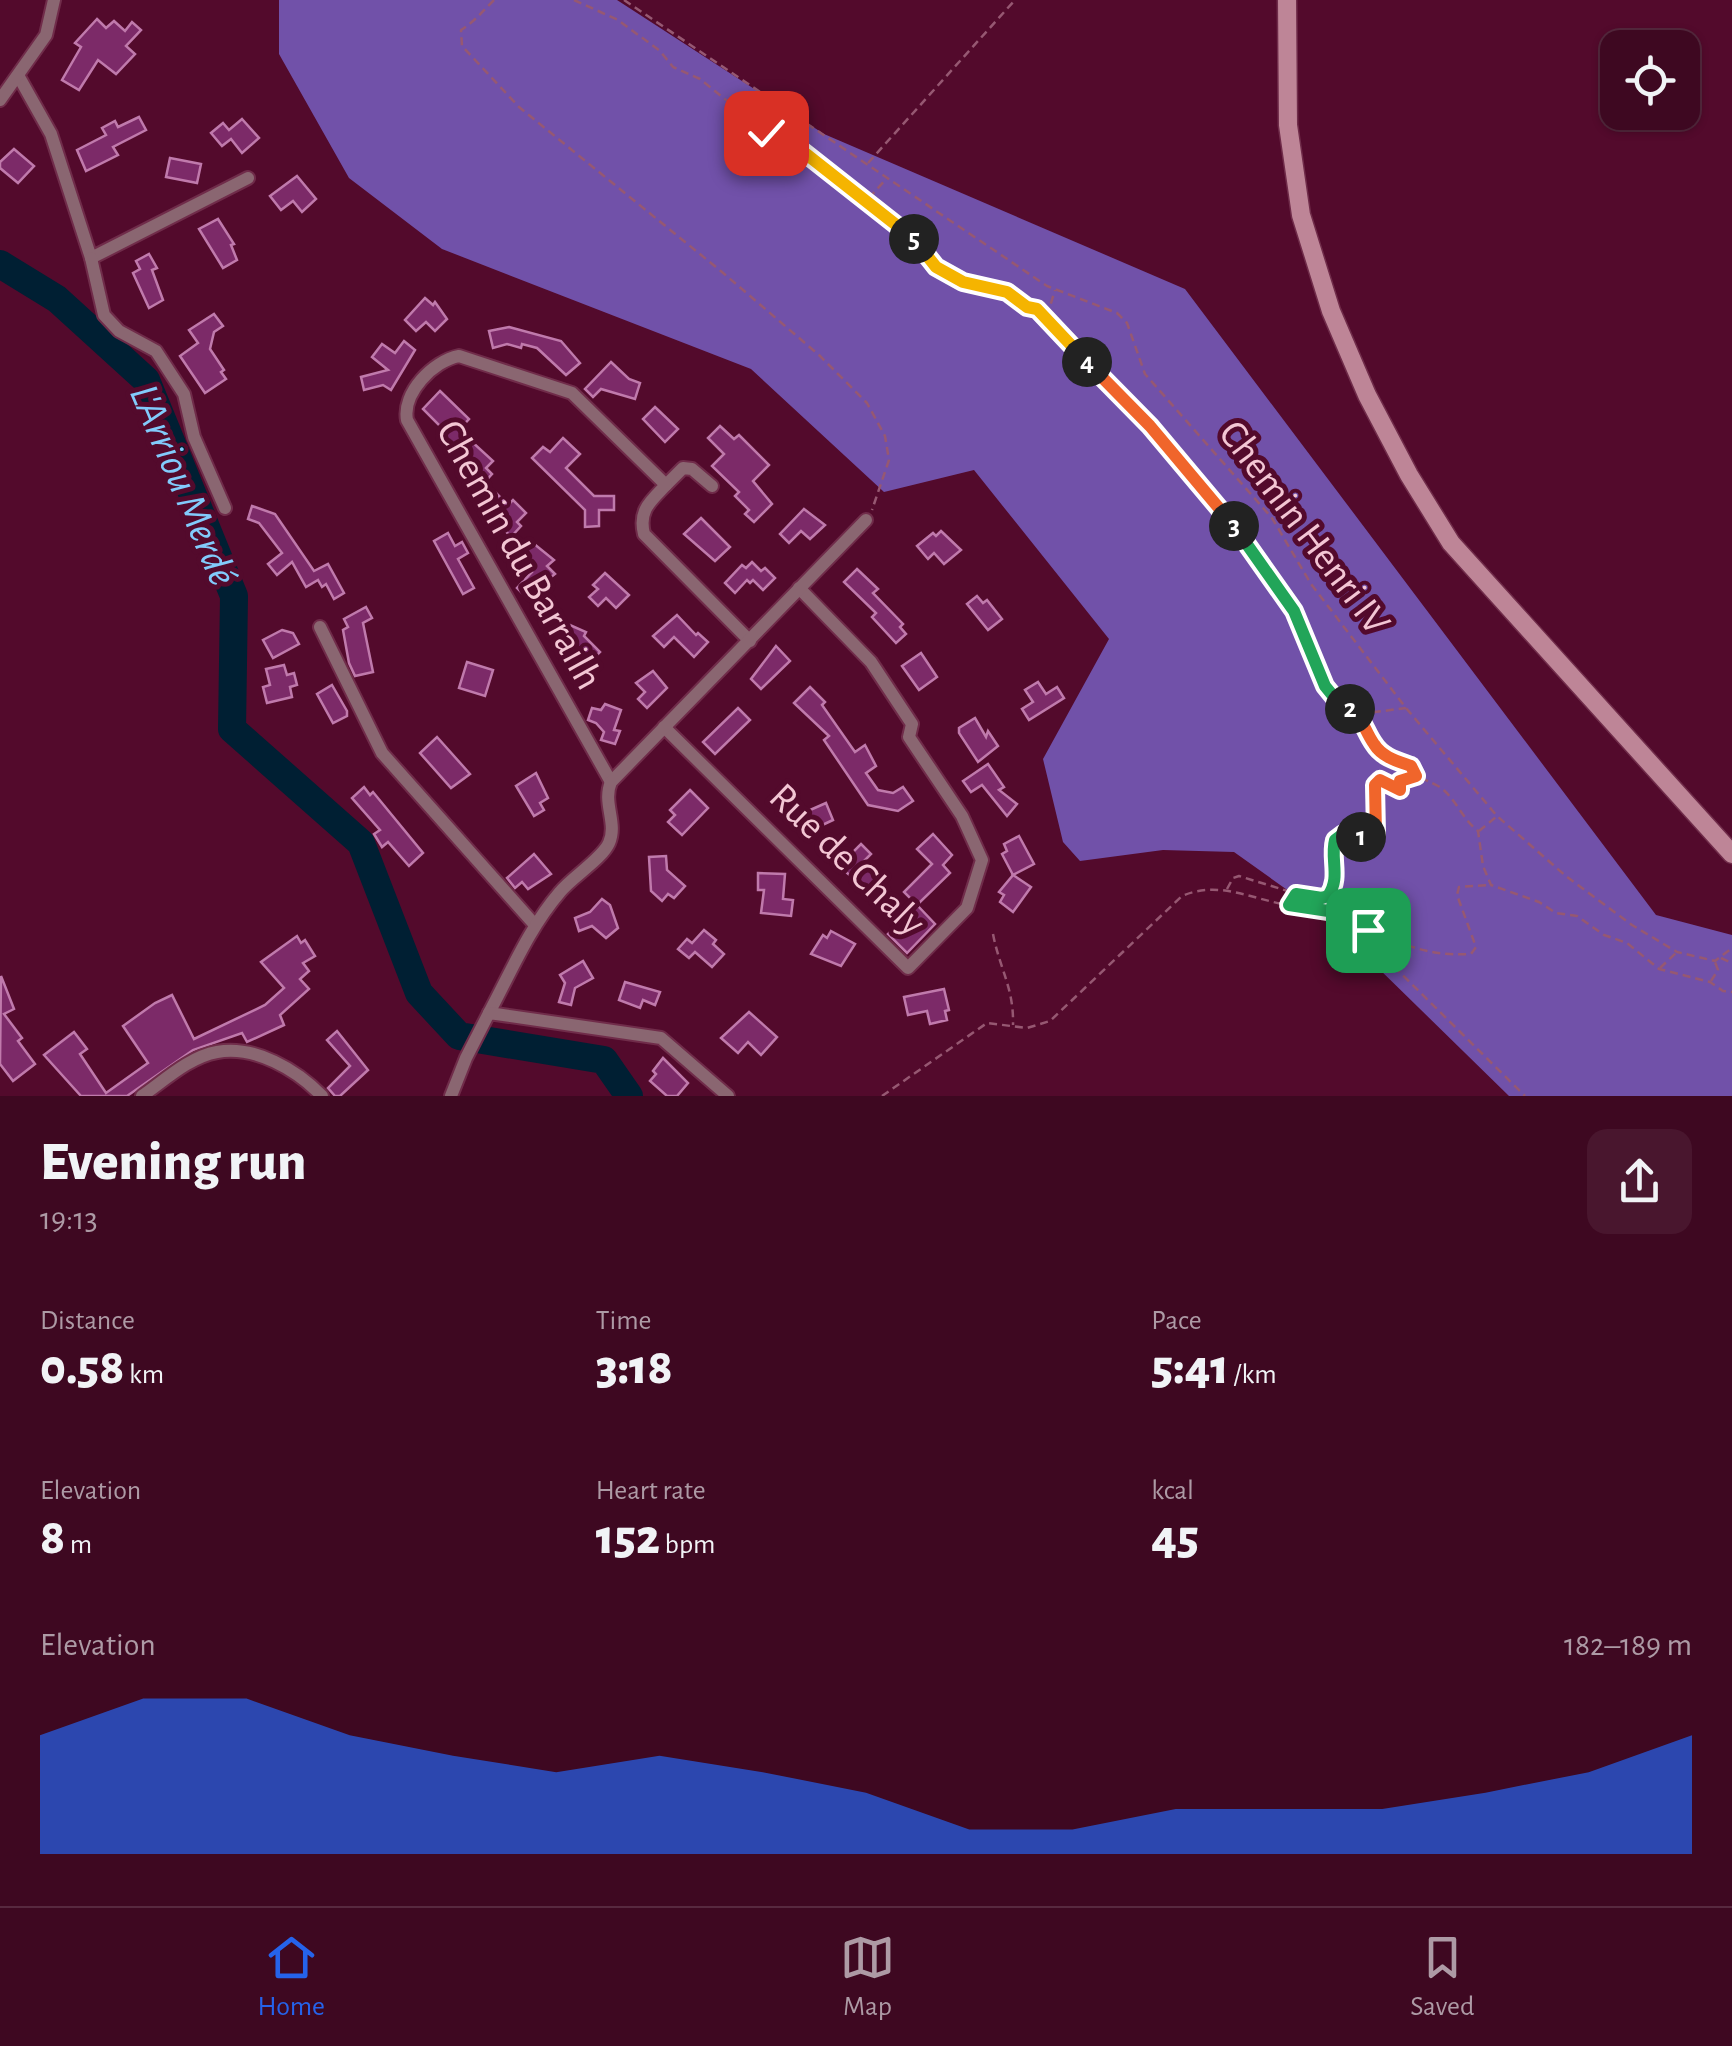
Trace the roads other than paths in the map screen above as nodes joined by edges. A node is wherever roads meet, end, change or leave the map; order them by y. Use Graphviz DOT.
graph roads {
  1 [pos="54,0"];
  2 [pos="1287,0"];
  3 [pos="19,77"];
  4 [pos="0,100"];
  5 [pos="248,178"];
  6 [pos="91,258"];
  7 [pos="1409,475"];
  8 [pos="666,485"];
  9 [pos="712,486"];
  10 [pos="225,508"];
  11 [pos="866,520"];
  12 [pos="800,588"];
  13 [pos="320,626"];
  14 [pos="750,641"];
  15 [pos="664,727"];
  16 [pos="611,782"];
  17 [pos="1732,836"];
  18 [pos="1732,854"];
  19 [pos="535,924"];
  20 [pos="488,1016"];
  21 [pos="142,1096"];
  22 [pos="322,1096"];
  23 [pos="451,1096"];
  24 [pos="728,1096"];
  1 -- 3 [label="street"];
  2 -- 7 [label="main road"];
  3 -- 4 [label="street"];
  3 -- 6 [label="street"];
  5 -- 6 [label="street"];
  6 -- 10 [label="street"];
  7 -- 17 [label="main road"];
  7 -- 18 [label="main road"];
  8 -- 9 [label="street"];
  8 -- 14 [label="street"];
  8 -- 16 [label="street, Chemin du Barrailh"];
  11 -- 12 [label="street"];
  12 -- 14 [label="street"];
  12 -- 15 [label="street, Rue de Chaly"];
  13 -- 19 [label="street"];
  14 -- 15 [label="street"];
  15 -- 16 [label="street"];
  16 -- 19 [label="street"];
  19 -- 20 [label="street"];
  20 -- 23 [label="street"];
  20 -- 24 [label="street"];
  21 -- 22 [label="street"];
}
